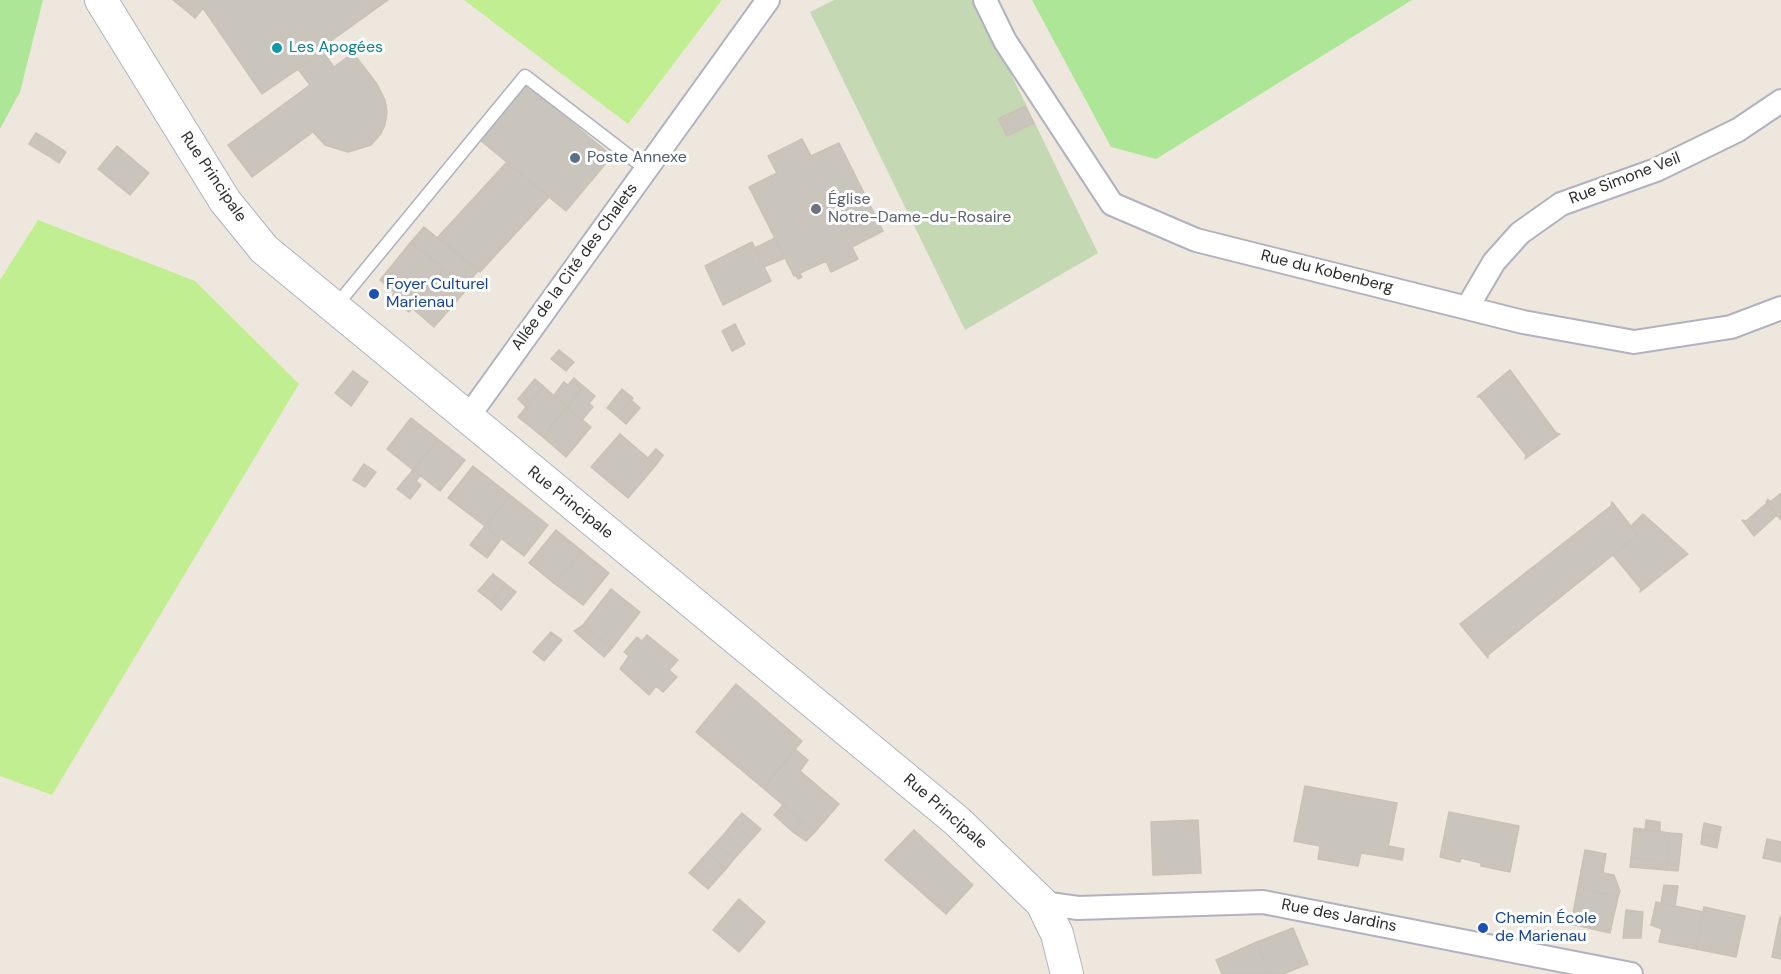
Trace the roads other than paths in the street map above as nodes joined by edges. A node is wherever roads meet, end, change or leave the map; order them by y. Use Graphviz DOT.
graph roads {
  1 [pos="101,0"];
  2 [pos="768,0"];
  3 [pos="985,0"];
  4 [pos="1781,102"];
  5 [pos="646,169"];
  6 [pos="334,308"];
  7 [pos="1467,308"];
  8 [pos="1781,308"];
  9 [pos="468,417"];
  10 [pos="1042,903"];
  11 [pos="1067,974"];
  12 [pos="1631,974"];
  1 -- 6 [label="main road, Rue Principale"];
  2 -- 5 [label="street, Allée de la Cité des Chalets"];
  3 -- 7 [label="street, Rue du Kobenberg"];
  4 -- 7 [label="street, Rue Simone Veil"];
  5 -- 6 [label="lane"];
  5 -- 9 [label="street, Allée de la Cité des Chalets"];
  6 -- 9 [label="main road, Rue Principale"];
  7 -- 8 [label="street, Rue du Kobenberg"];
  9 -- 10 [label="main road, Rue Principale"];
  10 -- 11 [label="main road, Rue Principale"];
  10 -- 12 [label="street, Rue des Jardins"];
}
